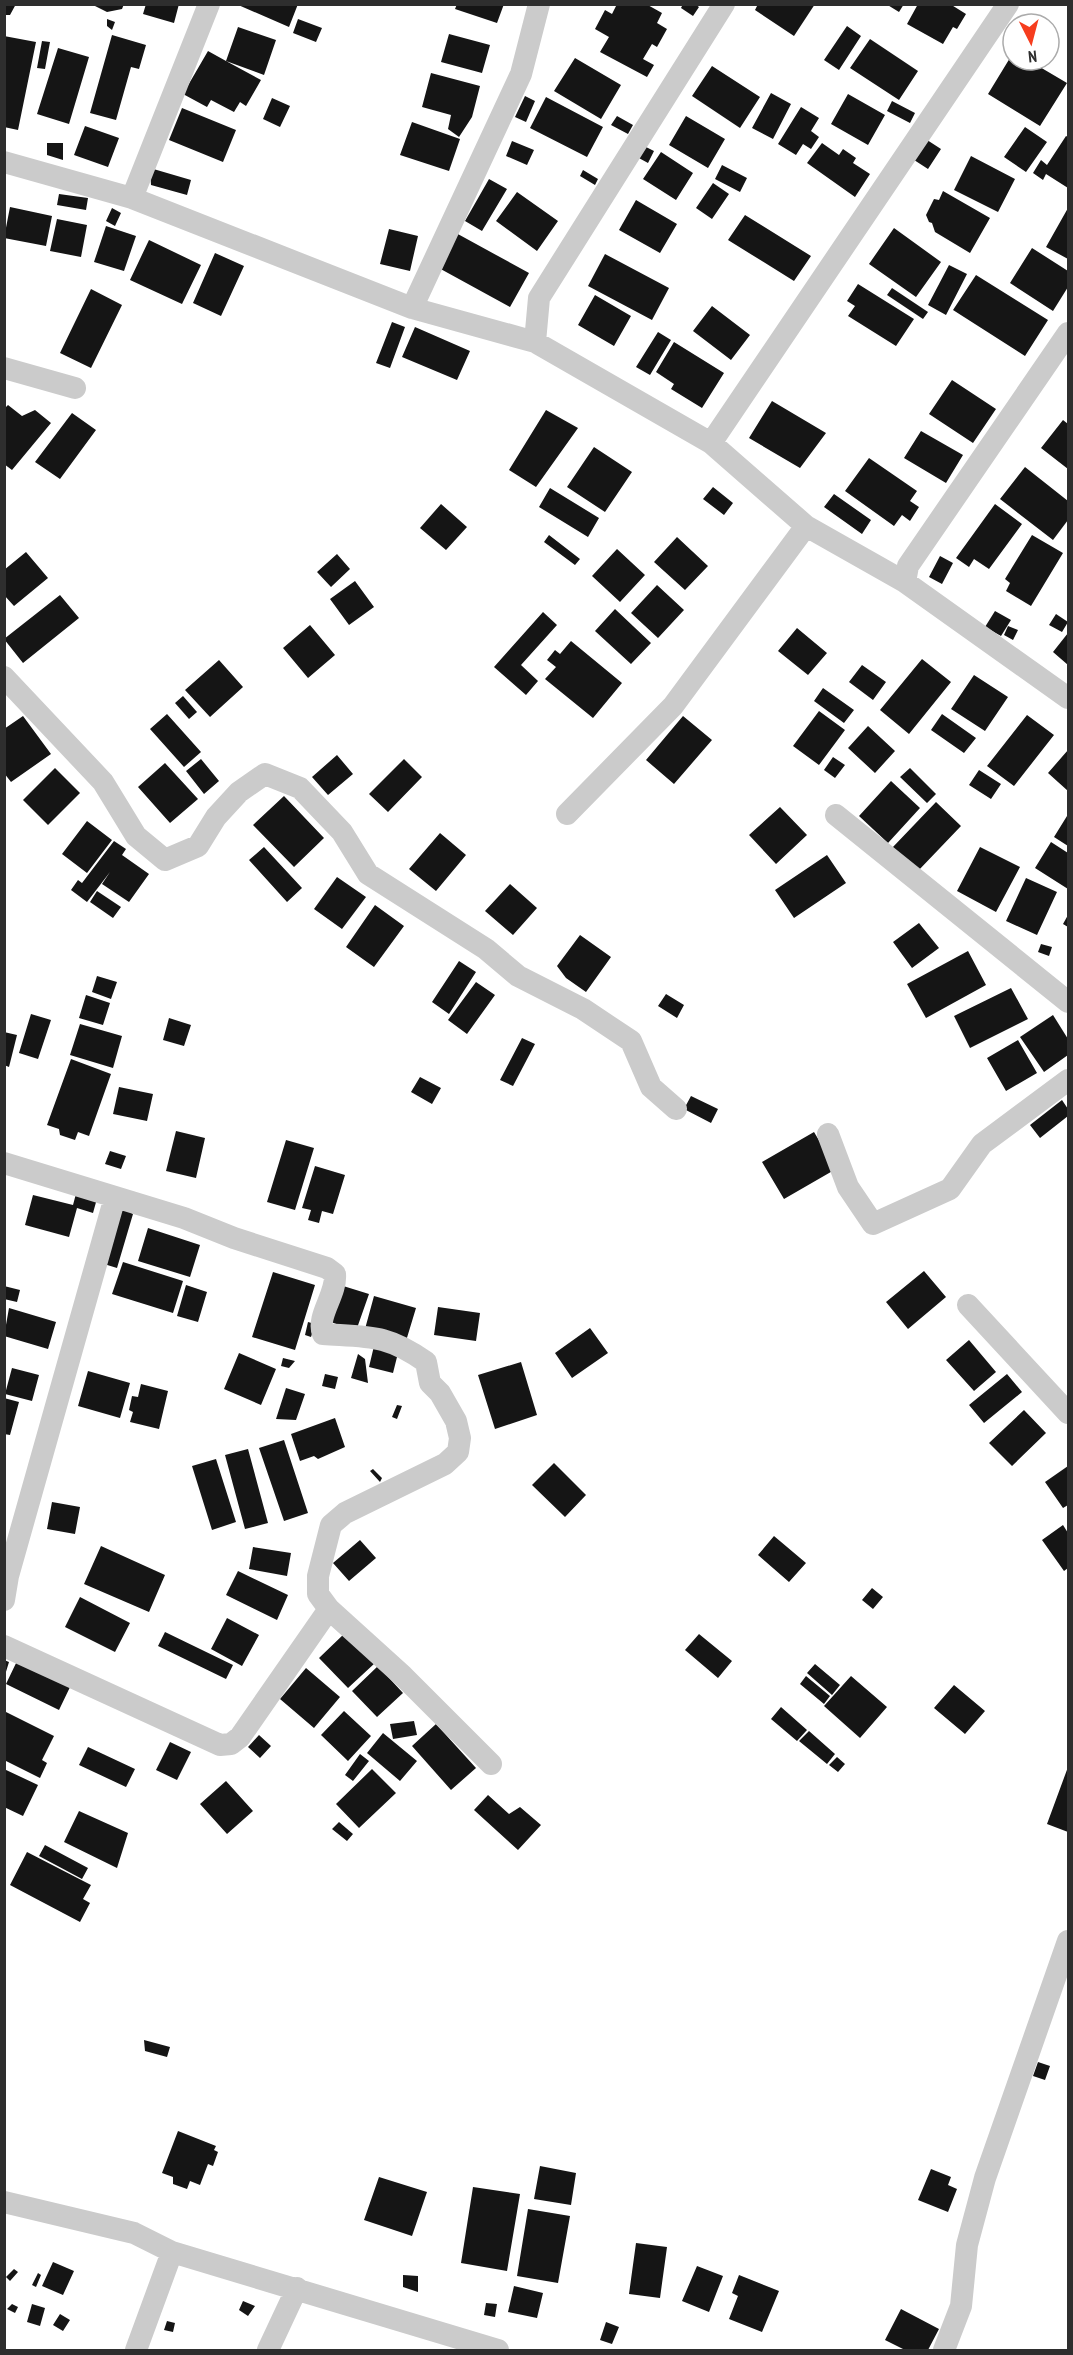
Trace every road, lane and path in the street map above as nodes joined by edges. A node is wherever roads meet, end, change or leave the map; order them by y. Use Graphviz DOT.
graph roads {
  1 [pos="209,4"];
  2 [pos="539,4"];
  3 [pos="1008,4"];
  4 [pos="719,6"];
  5 [pos="4,162"];
  6 [pos="132,198"];
  7 [pos="412,308"];
  8 [pos="1068,333"];
  9 [pos="534,342"];
  10 [pos="4,368"];
  11 [pos="75,388"];
  12 [pos="711,443"];
  13 [pos="806,526"];
  14 [pos="905,582"];
  15 [pos="4,677"];
  16 [pos="1068,698"];
  17 [pos="567,814"];
  18 [pos="836,815"];
  19 [pos="1068,1002"];
  20 [pos="1068,1080"];
  21 [pos="675,1109"];
  22 [pos="828,1134"];
  23 [pos="4,1163"];
  24 [pos="116,1197"];
  25 [pos="968,1305"];
  26 [pos="1068,1413"];
  27 [pos="4,1600"];
  28 [pos="329,1609"];
  29 [pos="4,1646"];
  30 [pos="491,1764"];
  31 [pos="1068,1941"];
  32 [pos="4,2202"];
  33 [pos="172,2252"];
  34 [pos="297,2288"];
  35 [pos="136,2350"];
  36 [pos="268,2350"];
  37 [pos="498,2350"];
  38 [pos="944,2350"];
  1 -- 6 [label="street"];
  2 -- 7 [label="street"];
  3 -- 12 [label="street"];
  4 -- 9 [label="street"];
  5 -- 6 [label="street"];
  6 -- 7 [label="street"];
  7 -- 9 [label="street"];
  8 -- 14 [label="street"];
  9 -- 12 [label="street"];
  10 -- 11 [label="street"];
  12 -- 13 [label="street"];
  13 -- 14 [label="street"];
  13 -- 17 [label="street"];
  14 -- 16 [label="street"];
  15 -- 21 [label="street"];
  18 -- 19 [label="street"];
  20 -- 22 [label="street"];
  23 -- 24 [label="street"];
  24 -- 27 [label="street"];
  24 -- 28 [label="street"];
  25 -- 26 [label="street"];
  28 -- 29 [label="street"];
  28 -- 30 [label="street"];
  31 -- 38 [label="street"];
  32 -- 33 [label="street"];
  33 -- 34 [label="street"];
  33 -- 35 [label="street"];
  34 -- 36 [label="street"];
  34 -- 37 [label="street"];
}
